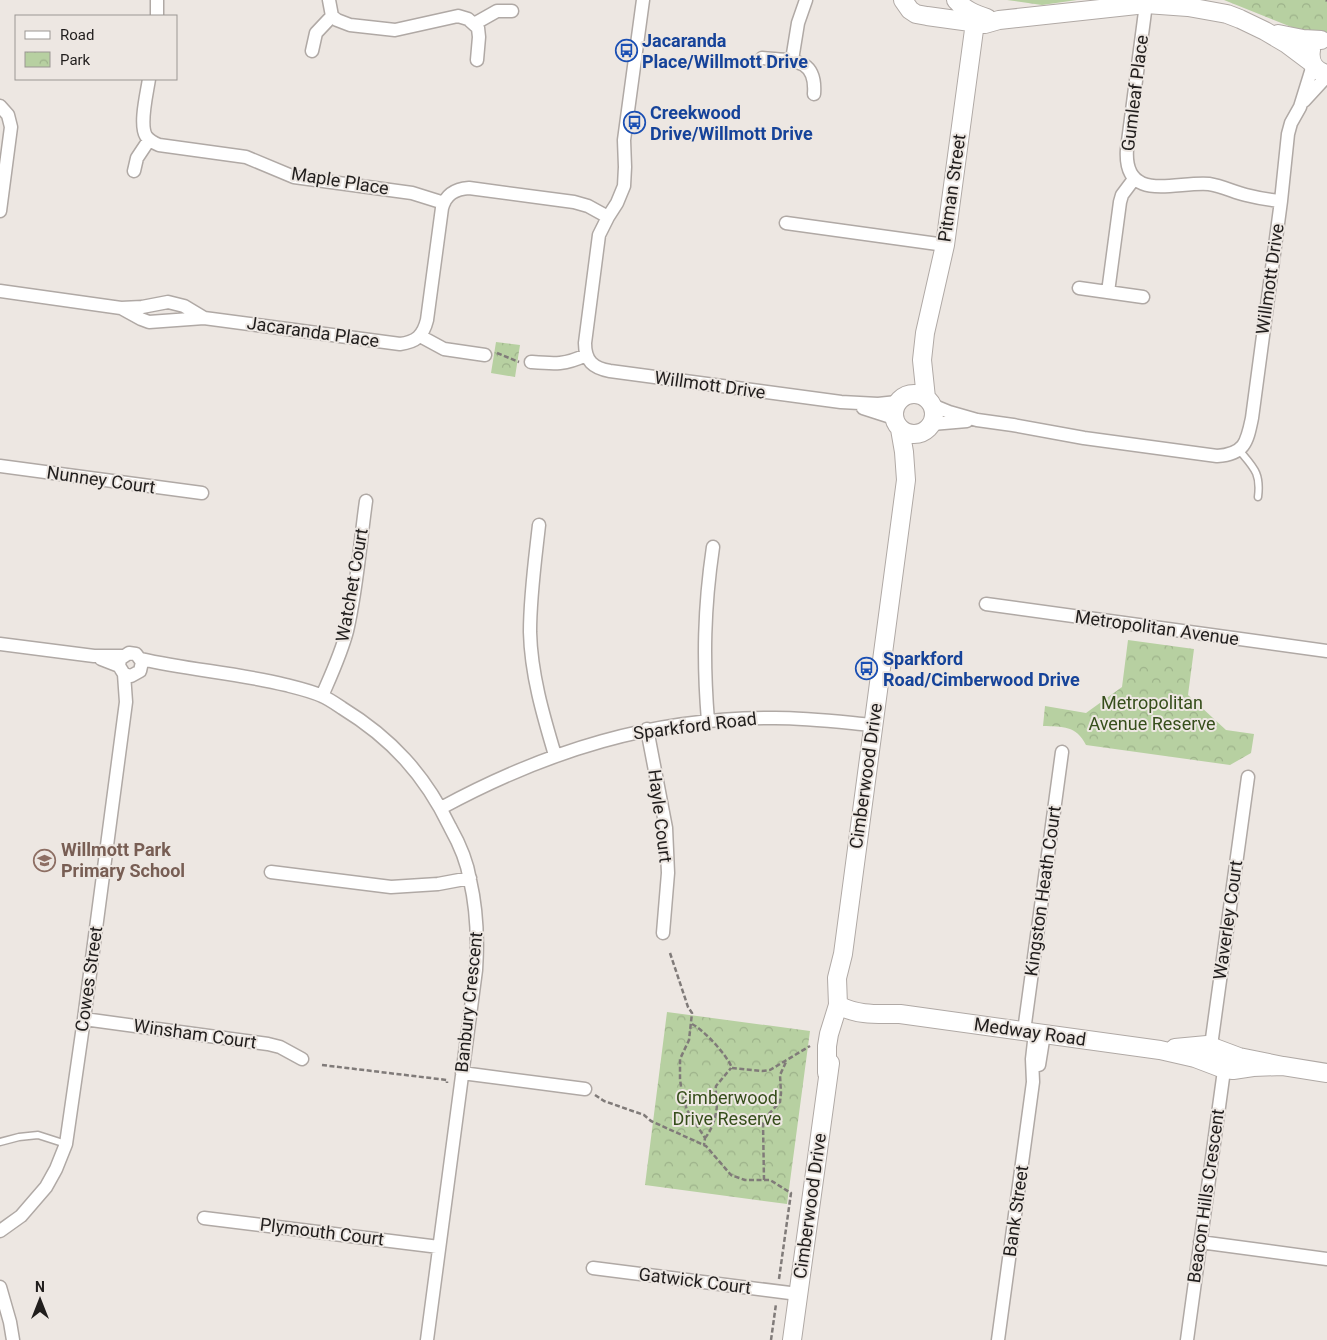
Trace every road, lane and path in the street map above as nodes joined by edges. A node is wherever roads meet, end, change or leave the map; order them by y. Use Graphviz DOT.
graph roads {
  1 [pos="157,0"];
  2 [pos="329,0"];
  3 [pos="643,0"];
  4 [pos="806,0"];
  5 [pos="903,0"];
  6 [pos="956,0"];
  7 [pos="1146,4"];
  8 [pos="512,11"];
  9 [pos="157,15"];
  10 [pos="332,16"];
  11 [pos="975,19"];
  12 [pos="474,24"];
  13 [pos="1265,31"];
  14 [pos="1324,39"];
  15 [pos="312,51"];
  16 [pos="762,58"];
  17 [pos="477,60"];
  18 [pos="792,60"];
  19 [pos="1319,69"];
  20 [pos="148,80"];
  21 [pos="814,94"];
  22 [pos="0,106"];
  23 [pos="150,140"];
  24 [pos="134,170"];
  25 [pos="1134,178"];
  26 [pos="1281,201"];
  27 [pos="444,203"];
  28 [pos="0,211"];
  29 [pos="608,217"];
  30 [pos="786,224"];
  31 [pos="945,246"];
  32 [pos="1079,288"];
  33 [pos="0,291"];
  34 [pos="1108,292"];
  35 [pos="1143,297"];
  36 [pos="121,308"];
  37 [pos="204,318"];
  38 [pos="420,336"];
  39 [pos="485,355"];
  40 [pos="586,355"];
  41 [pos="922,360"];
  42 [pos="532,362"];
  43 [pos="929,402"];
  44 [pos="900,411"];
  45 [pos="977,420"];
  46 [pos="928,428"];
  47 [pos="1239,450"];
  48 [pos="0,466"];
  49 [pos="906,480"];
  50 [pos="202,493"];
  51 [pos="1258,497"];
  52 [pos="366,500"];
  53 [pos="539,525"];
  54 [pos="713,547"];
  55 [pos="986,604"];
  56 [pos="0,644"];
  57 [pos="1327,651"];
  58 [pos="131,666"];
  59 [pos="322,696"];
  60 [pos="708,721"];
  61 [pos="873,725"];
  62 [pos="647,729"];
  63 [pos="1062,752"];
  64 [pos="555,755"];
  65 [pos="1248,777"];
  66 [pos="441,808"];
  67 [pos="271,872"];
  68 [pos="470,878"];
  69 [pos="663,934"];
  70 [pos="670,953"];
  71 [pos="845,1006"];
  72 [pos="84,1019"];
  73 [pos="692,1024"];
  74 [pos="1035,1033"];
  75 [pos="810,1046"];
  76 [pos="1217,1058"];
  77 [pos="302,1059"];
  78 [pos="786,1062"];
  79 [pos="322,1065"];
  80 [pos="732,1068"];
  81 [pos="1327,1072"];
  82 [pos="462,1073"];
  83 [pos="585,1089"];
  84 [pos="459,1099"];
  85 [pos="705,1138"];
  86 [pos="0,1142"];
  87 [pos="66,1144"];
  88 [pos="704,1145"];
  89 [pos="764,1180"];
  90 [pos="204,1218"];
  91 [pos="0,1231"];
  92 [pos="1200,1242"];
  93 [pos="439,1247"];
  94 [pos="1327,1259"];
  95 [pos="593,1268"];
  96 [pos="0,1287"];
  97 [pos="778,1292"];
  98 [pos="798,1294"];
  99 [pos="13,1340"];
  100 [pos="427,1340"];
  101 [pos="771,1340"];
  102 [pos="792,1340"];
  103 [pos="998,1340"];
  104 [pos="1187,1340"];
  1 -- 9 [label="street"];
  2 -- 10 [label="street"];
  3 -- 29 [label="street"];
  4 -- 18 [label="street"];
  5 -- 11 [label="street"];
  6 -- 11 [label="street"];
  7 -- 11 [label="street"];
  7 -- 13 [label="street"];
  7 -- 25 [label="street, Gumleaf Place"];
  8 -- 12 [label="street"];
  10 -- 12 [label="street"];
  10 -- 15 [label="street"];
  11 -- 31 [label="street, Pitman Street"];
  12 -- 17 [label="street"];
  13 -- 14 [label="street"];
  13 -- 19 [label="street"];
  14 -- 19 [label="street"];
  16 -- 18 [label="street"];
  18 -- 21 [label="street"];
  19 -- 26 [label="street, Willmott Drive"];
  20 -- 23 [label="street"];
  22 -- 28 [label="street"];
  23 -- 24 [label="street"];
  23 -- 27 [label="street, Maple Place"];
  25 -- 26 [label="street"];
  25 -- 34 [label="street"];
  26 -- 47 [label="street, Willmott Drive"];
  27 -- 29 [label="street"];
  27 -- 38 [label="street"];
  29 -- 40 [label="street"];
  30 -- 31 [label="street"];
  31 -- 41 [label="street, Pitman Street"];
  32 -- 34 [label="street"];
  33 -- 36 [label="street, Jacaranda Place"];
  34 -- 35 [label="street"];
  36 -- 37 [label="street, Jacaranda Place"];
  36 -- 37 [label="street, Jacaranda Place"];
  37 -- 38 [label="street, Jacaranda Place"];
  38 -- 39 [label="street"];
  39 -- 42 [label="path"];
  40 -- 42 [label="street"];
  40 -- 44 [label="street, Willmott Drive"];
  41 -- 43 [label="street, Pitman Street"];
  41 -- 44 [label="street, Pitman Street"];
  43 -- 44 [label="street"];
  43 -- 45 [label="street"];
  43 -- 46 [label="street"];
  44 -- 46 [label="street"];
  44 -- 49 [label="street, Cimberwood Drive"];
  45 -- 46 [label="street"];
  45 -- 47 [label="street"];
  46 -- 49 [label="street, Cimberwood Drive"];
  47 -- 51 [label="lane"];
  48 -- 50 [label="street, Nunney Court"];
  49 -- 61 [label="street, Cimberwood Drive"];
  52 -- 59 [label="street, Watchet Court"];
  53 -- 64 [label="street"];
  54 -- 60 [label="street"];
  55 -- 57 [label="street, Metropolitan Avenue"];
  56 -- 58 [label="street, Banbury Crescent"];
  58 -- 59 [label="street, Banbury Crescent"];
  58 -- 72 [label="street, Cowes Street"];
  59 -- 66 [label="street, Banbury Crescent"];
  60 -- 61 [label="street, Sparkford Road"];
  60 -- 62 [label="street, Sparkford Road"];
  61 -- 71 [label="street, Cimberwood Drive"];
  62 -- 64 [label="street, Sparkford Road"];
  62 -- 69 [label="street, Hayle Court"];
  63 -- 74 [label="street, Kingston Heath Court"];
  64 -- 66 [label="street, Sparkford Road"];
  65 -- 76 [label="street, Waverley Court"];
  66 -- 68 [label="street, Banbury Crescent"];
  67 -- 68 [label="street"];
  68 -- 82 [label="street, Banbury Crescent"];
  70 -- 73 [label="path"];
  71 -- 74 [label="street, Medway Road"];
  71 -- 98 [label="street, Cimberwood Drive"];
  72 -- 77 [label="street, Winsham Court"];
  72 -- 87 [label="street, Cowes Street"];
  73 -- 80 [label="path"];
  73 -- 85 [label="path"];
  74 -- 76 [label="street, Medway Road"];
  74 -- 103 [label="street, Bank Street"];
  75 -- 78 [label="path"];
  76 -- 81 [label="street, Medway Road"];
  76 -- 92 [label="street, Beacon Hills Crescent"];
  78 -- 80 [label="path"];
  78 -- 89 [label="path"];
  79 -- 84 [label="path"];
  80 -- 85 [label="path"];
  82 -- 83 [label="street"];
  82 -- 84 [label="street, Banbury Crescent"];
  83 -- 88 [label="path"];
  84 -- 93 [label="street, Banbury Crescent"];
  85 -- 88 [label="path"];
  86 -- 87 [label="lane"];
  87 -- 91 [label="street, Cowes Street"];
  88 -- 89 [label="path"];
  89 -- 97 [label="path"];
  90 -- 93 [label="street, Plymouth Court"];
  92 -- 94 [label="street"];
  92 -- 104 [label="street, Beacon Hills Crescent"];
  93 -- 100 [label="street, Banbury Crescent"];
  95 -- 97 [label="street, Gatwick Court"];
  96 -- 99 [label="street"];
  97 -- 98 [label="street, Gatwick Court"];
  97 -- 101 [label="path"];
  98 -- 102 [label="street, Cimberwood Drive"];
}
